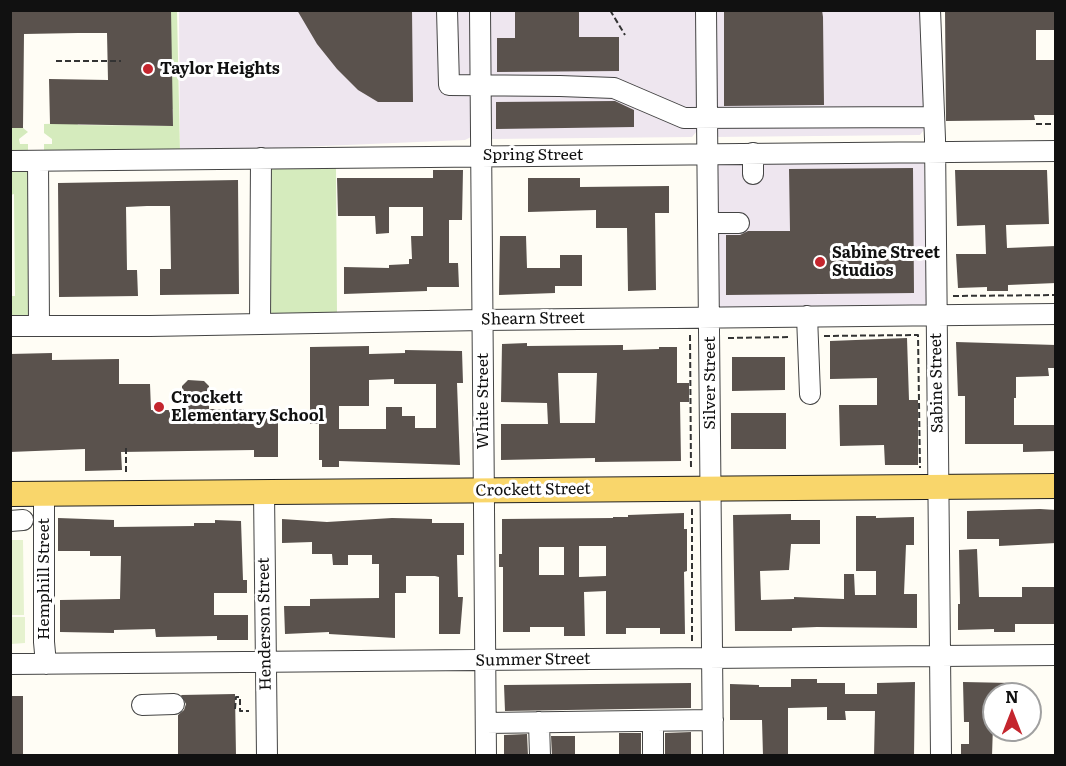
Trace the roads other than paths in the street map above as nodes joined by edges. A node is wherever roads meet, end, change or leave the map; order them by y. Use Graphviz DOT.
graph roads {
  1 [pos="447,10"];
  2 [pos="480,10"];
  3 [pos="706,10"];
  4 [pos="930,10"];
  5 [pos="481,86"];
  6 [pos="933,117"];
  7 [pos="707,120"];
  8 [pos="1056,151"];
  9 [pos="935,152"];
  10 [pos="753,153"];
  11 [pos="708,154"];
  12 [pos="481,156"];
  13 [pos="261,158"];
  14 [pos="10,161"];
  15 [pos="38,161"];
  16 [pos="753,174"];
  17 [pos="708,223"];
  18 [pos="740,223"];
  19 [pos="1056,314"];
  20 [pos="936,315"];
  21 [pos="807,316"];
  22 [pos="709,317"];
  23 [pos="483,320"];
  24 [pos="260,324"];
  25 [pos="10,326"];
  26 [pos="39,326"];
  27 [pos="810,394"];
  28 [pos="938,486"];
  29 [pos="1056,486"];
  30 [pos="711,488"];
  31 [pos="484,490"];
  32 [pos="264,492"];
  33 [pos="10,494"];
  34 [pos="44,494"];
  35 [pos="1056,655"];
  36 [pos="939,656"];
  37 [pos="712,658"];
  38 [pos="486,660"];
  39 [pos="266,662"];
  40 [pos="10,664"];
  41 [pos="46,664"];
  42 [pos="142,705"];
  43 [pos="174,705"];
  44 [pos="713,720"];
  45 [pos="653,721"];
  46 [pos="539,722"];
  47 [pos="486,723"];
  48 [pos="267,756"];
  49 [pos="486,756"];
  50 [pos="540,756"];
  51 [pos="653,756"];
  52 [pos="713,756"];
  53 [pos="940,756"];
  1 -- 5 [label="street"];
  2 -- 5 [label="street, White Street"];
  3 -- 7 [label="street, Silver Street"];
  4 -- 6 [label="street, Sabine Street"];
  5 -- 7 [label="street"];
  5 -- 12 [label="street, White Street"];
  6 -- 7 [label="street"];
  6 -- 9 [label="street, Sabine Street"];
  7 -- 11 [label="street, Silver Street"];
  8 -- 9 [label="street, Spring Street"];
  9 -- 10 [label="street, Spring Street"];
  9 -- 20 [label="street, Sabine Street"];
  10 -- 11 [label="street, Spring Street"];
  10 -- 16 [label="street"];
  11 -- 12 [label="street, Spring Street"];
  11 -- 17 [label="street, Silver Street"];
  12 -- 13 [label="street, Spring Street"];
  12 -- 23 [label="street, White Street"];
  13 -- 15 [label="street, Spring Street"];
  13 -- 24 [label="street"];
  14 -- 15 [label="street, Spring Street"];
  15 -- 26 [label="street"];
  17 -- 18 [label="street"];
  17 -- 22 [label="street, Silver Street"];
  19 -- 20 [label="street, Shearn Street"];
  20 -- 21 [label="street, Shearn Street"];
  20 -- 28 [label="street, Sabine Street"];
  21 -- 22 [label="street, Shearn Street"];
  21 -- 27 [label="street"];
  22 -- 23 [label="street, Shearn Street"];
  22 -- 30 [label="street, Silver Street"];
  23 -- 24 [label="street, Shearn Street"];
  23 -- 31 [label="street, White Street"];
  24 -- 26 [label="street, Shearn Street"];
  25 -- 26 [label="street, Shearn Street"];
  28 -- 29 [label="main road, Crockett Street"];
  28 -- 30 [label="main road, Crockett Street"];
  28 -- 36 [label="street, Sabine Street"];
  30 -- 31 [label="main road, Crockett Street"];
  30 -- 37 [label="street, Silver Street"];
  31 -- 32 [label="main road, Crockett Street"];
  31 -- 38 [label="street, White Street"];
  32 -- 34 [label="main road, Crockett Street"];
  32 -- 39 [label="street, Henderson Street"];
  33 -- 34 [label="main road, Crockett Street"];
  34 -- 41 [label="street, Hemphill Street"];
  35 -- 36 [label="street, Summer Street"];
  36 -- 37 [label="street, Summer Street"];
  36 -- 53 [label="street, Sabine Street"];
  37 -- 38 [label="street, Summer Street"];
  37 -- 44 [label="street, Silver Street"];
  38 -- 39 [label="street, Summer Street"];
  38 -- 47 [label="street, White Street"];
  39 -- 41 [label="street, Summer Street"];
  39 -- 48 [label="street, Henderson Street"];
  40 -- 41 [label="street, Summer Street"];
  42 -- 43 [label="street"];
  44 -- 45 [label="street"];
  44 -- 52 [label="street, Silver Street"];
  45 -- 46 [label="street"];
  45 -- 51 [label="street"];
  46 -- 47 [label="street"];
  46 -- 50 [label="street"];
  47 -- 49 [label="street, White Street"];
}
